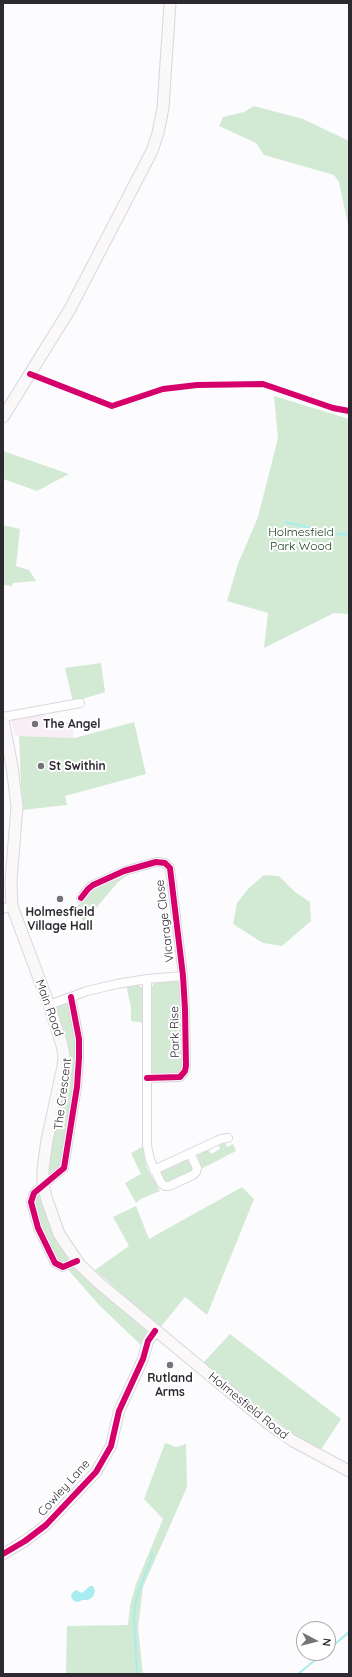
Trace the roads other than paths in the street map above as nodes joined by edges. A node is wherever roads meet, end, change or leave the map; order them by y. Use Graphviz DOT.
graph roads {
  1 [pos="170,3"];
  2 [pos="3,417"];
  3 [pos="80,703"];
  4 [pos="3,717"];
  5 [pos="3,720"];
  6 [pos="81,898"];
  7 [pos="8,907"];
  8 [pos="183,976"];
  9 [pos="147,979"];
  10 [pos="71,997"];
  11 [pos="49,1005"];
  12 [pos="147,1078"];
  13 [pos="228,1138"];
  14 [pos="190,1153"];
  15 [pos="154,1170"];
  16 [pos="44,1184"];
  17 [pos="77,1261"];
  18 [pos="155,1330"];
  19 [pos="349,1471"];
  20 [pos="3,1554"];
  1 -- 2 [label="main road"];
  3 -- 4 [label="street"];
  5 -- 7 [label="main road, Main Road"];
  6 -- 8 [label="street, Vicarage Close"];
  7 -- 11 [label="main road, Main Road"];
  8 -- 9 [label="street"];
  8 -- 12 [label="street, Park Rise"];
  9 -- 10 [label="street"];
  9 -- 12 [label="street"];
  10 -- 11 [label="street"];
  10 -- 16 [label="street, The Crescent"];
  11 -- 16 [label="main road, Main Road"];
  12 -- 15 [label="street"];
  13 -- 14 [label="street"];
  14 -- 15 [label="street"];
  14 -- 15 [label="street"];
  16 -- 17 [label="main road, Main Road"];
  16 -- 17 [label="street"];
  17 -- 18 [label="main road, Main Road"];
  18 -- 19 [label="main road, Holmesfield Road"];
  18 -- 20 [label="street, Cowley Lane"];
}
